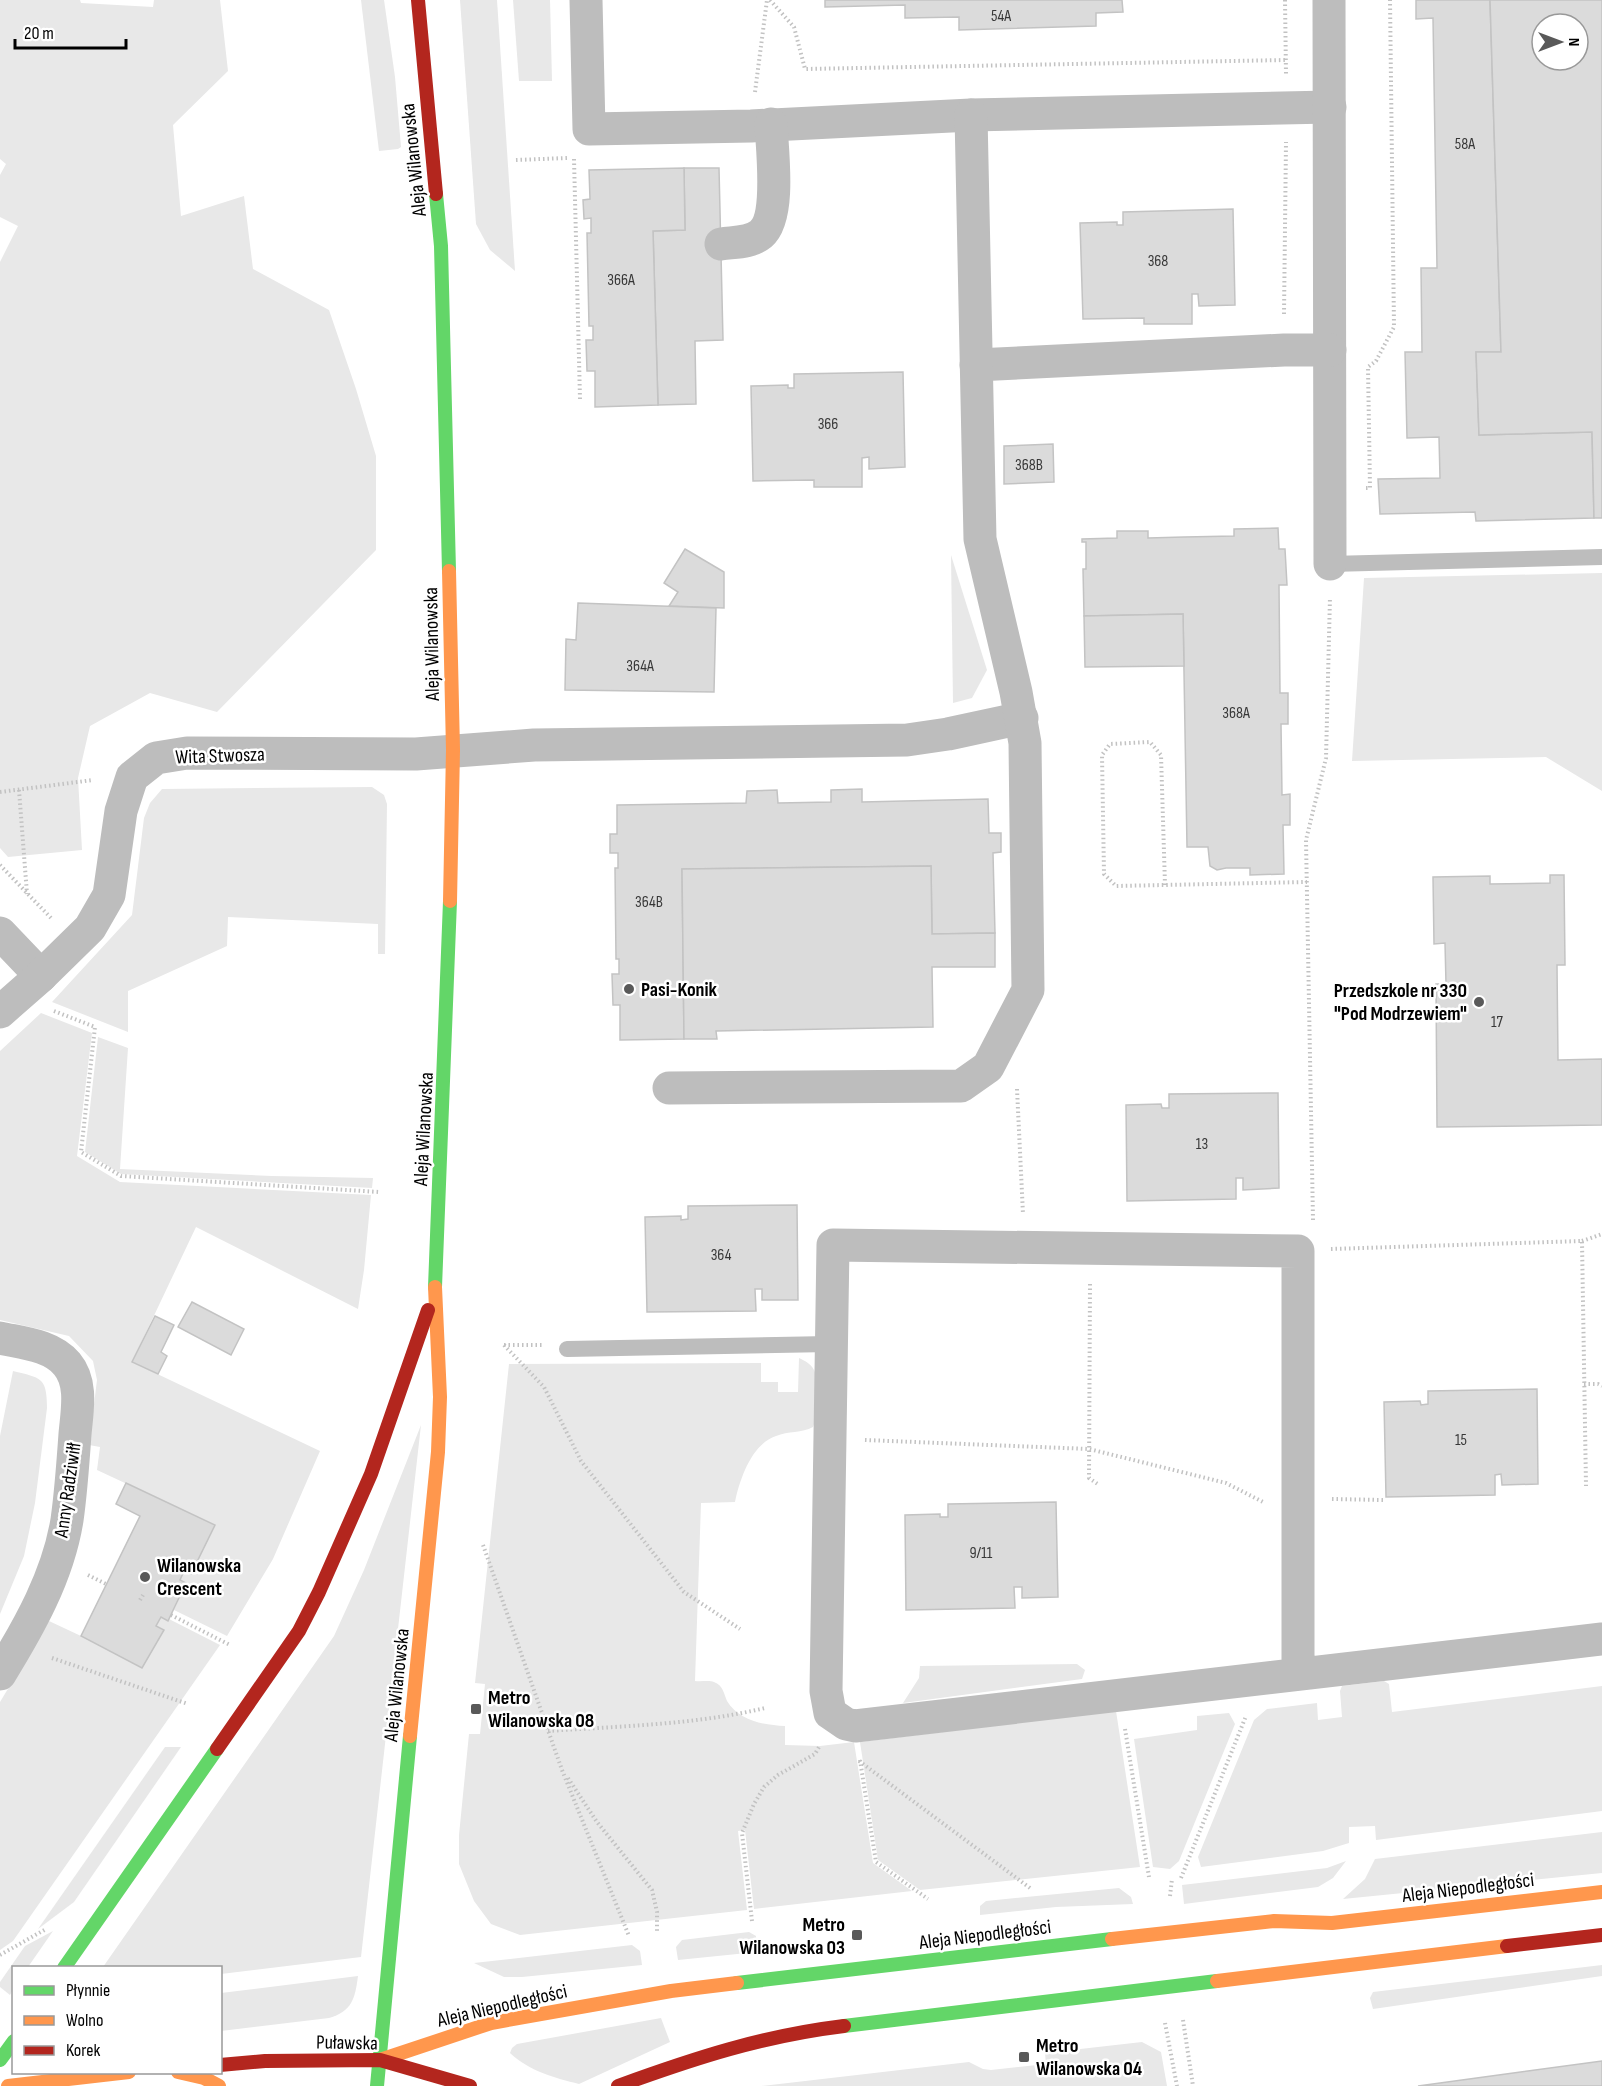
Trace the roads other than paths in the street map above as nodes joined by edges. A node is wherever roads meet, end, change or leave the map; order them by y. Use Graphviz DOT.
graph roads {
  1 [pos="418,0"];
  2 [pos="586,0"];
  3 [pos="1329,0"];
  4 [pos="1330,107"];
  5 [pos="971,115"];
  6 [pos="761,125"];
  7 [pos="721,244"];
  8 [pos="1330,350"];
  9 [pos="976,365"];
  10 [pos="1602,557"];
  11 [pos="1330,564"];
  12 [pos="1022,718"];
  13 [pos="453,750"];
  14 [pos="0,933"];
  15 [pos="35,981"];
  16 [pos="0,1012"];
  17 [pos="669,1088"];
  18 [pos="435,1288"];
  19 [pos="0,1338"];
  20 [pos="830,1344"];
  21 [pos="567,1349"];
  22 [pos="1602,1639"];
  23 [pos="0,1674"];
  24 [pos="1298,1674"];
  25 [pos="1602,1892"];
  26 [pos="1602,1935"];
  27 [pos="65,1966"];
  28 [pos="12,2044"];
  29 [pos="0,2060"];
  30 [pos="380,2060"];
  31 [pos="222,2065"];
  32 [pos="120,2074"];
  33 [pos="183,2074"];
  34 [pos="8,2086"];
  35 [pos="219,2086"];
  36 [pos="377,2086"];
  37 [pos="470,2086"];
  38 [pos="618,2086"];
  1 -- 13 [label="main road, Aleja Wilanowska"];
  2 -- 6 [label="street"];
  3 -- 4 [label="street"];
  4 -- 5 [label="street"];
  4 -- 8 [label="street"];
  5 -- 6 [label="street"];
  5 -- 9 [label="street"];
  6 -- 7 [label="street"];
  8 -- 9 [label="street"];
  8 -- 11 [label="street"];
  9 -- 12 [label="street"];
  10 -- 11 [label="lane"];
  12 -- 13 [label="street, Wita Stwosza"];
  12 -- 17 [label="street"];
  13 -- 15 [label="street, Wita Stwosza"];
  13 -- 18 [label="main road, Aleja Wilanowska"];
  14 -- 15 [label="street"];
  15 -- 16 [label="street"];
  18 -- 27 [label="main road, Aleja Wilanowska"];
  18 -- 30 [label="main road, Aleja Wilanowska"];
  19 -- 23 [label="street, Anny Radziwiłł"];
  20 -- 21 [label="lane"];
  20 -- 24 [label="street"];
  20 -- 24 [label="street"];
  22 -- 24 [label="street"];
  25 -- 30 [label="main road, Aleja Niepodległości"];
  26 -- 38 [label="main road"];
  28 -- 29 [label="main road"];
  30 -- 31 [label="main road, Puławska"];
  30 -- 36 [label="main road, Aleja Wilanowska"];
  30 -- 37 [label="main road, Puławska"];
  32 -- 34 [label="main road"];
  33 -- 35 [label="main road"];
}
